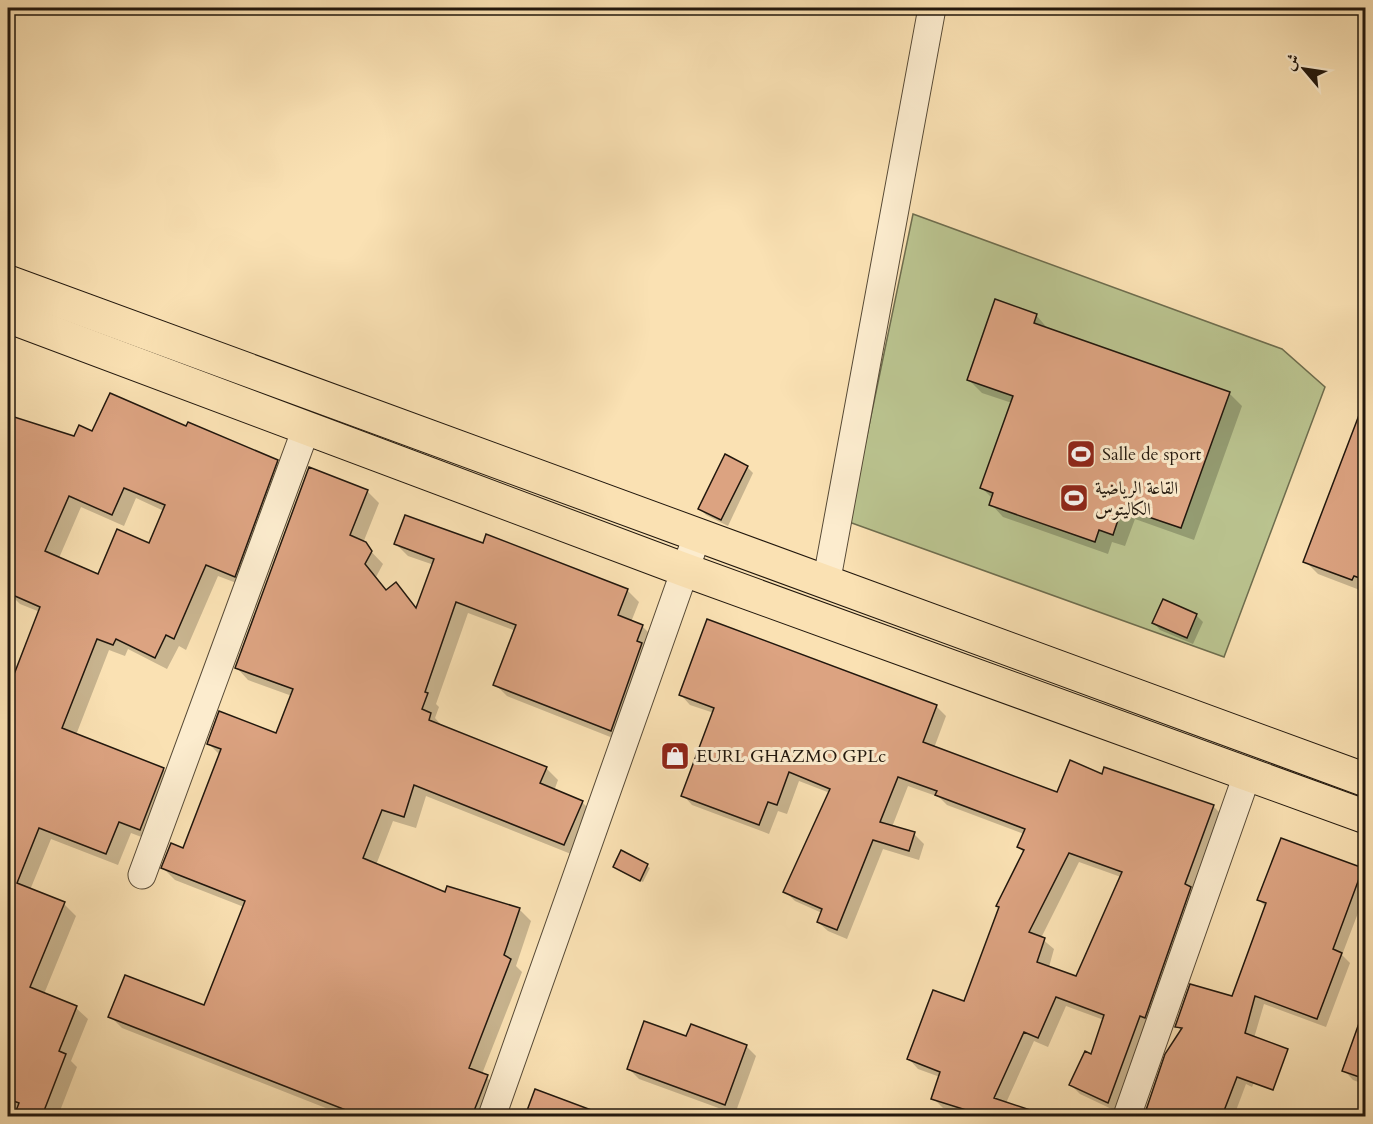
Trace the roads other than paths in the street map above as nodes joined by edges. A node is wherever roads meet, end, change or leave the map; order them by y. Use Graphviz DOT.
graph roads {
  1 [pos="932,8"];
  2 [pos="8,282"];
  3 [pos="8,315"];
  4 [pos="307,426"];
  5 [pos="697,536"];
  6 [pos="685,570"];
  7 [pos="826,584"];
  8 [pos="1247,775"];
  9 [pos="1365,780"];
  10 [pos="1365,817"];
  11 [pos="142,875"];
  12 [pos="492,1116"];
  13 [pos="1127,1116"];
  1 -- 7 [label="street"];
  2 -- 5 [label="main road"];
  3 -- 4 [label="main road"];
  4 -- 6 [label="main road"];
  4 -- 11 [label="street"];
  5 -- 6 [label="street"];
  5 -- 7 [label="main road"];
  6 -- 8 [label="main road"];
  6 -- 12 [label="street"];
  7 -- 9 [label="main road"];
  8 -- 10 [label="main road"];
  8 -- 13 [label="street"];
}
